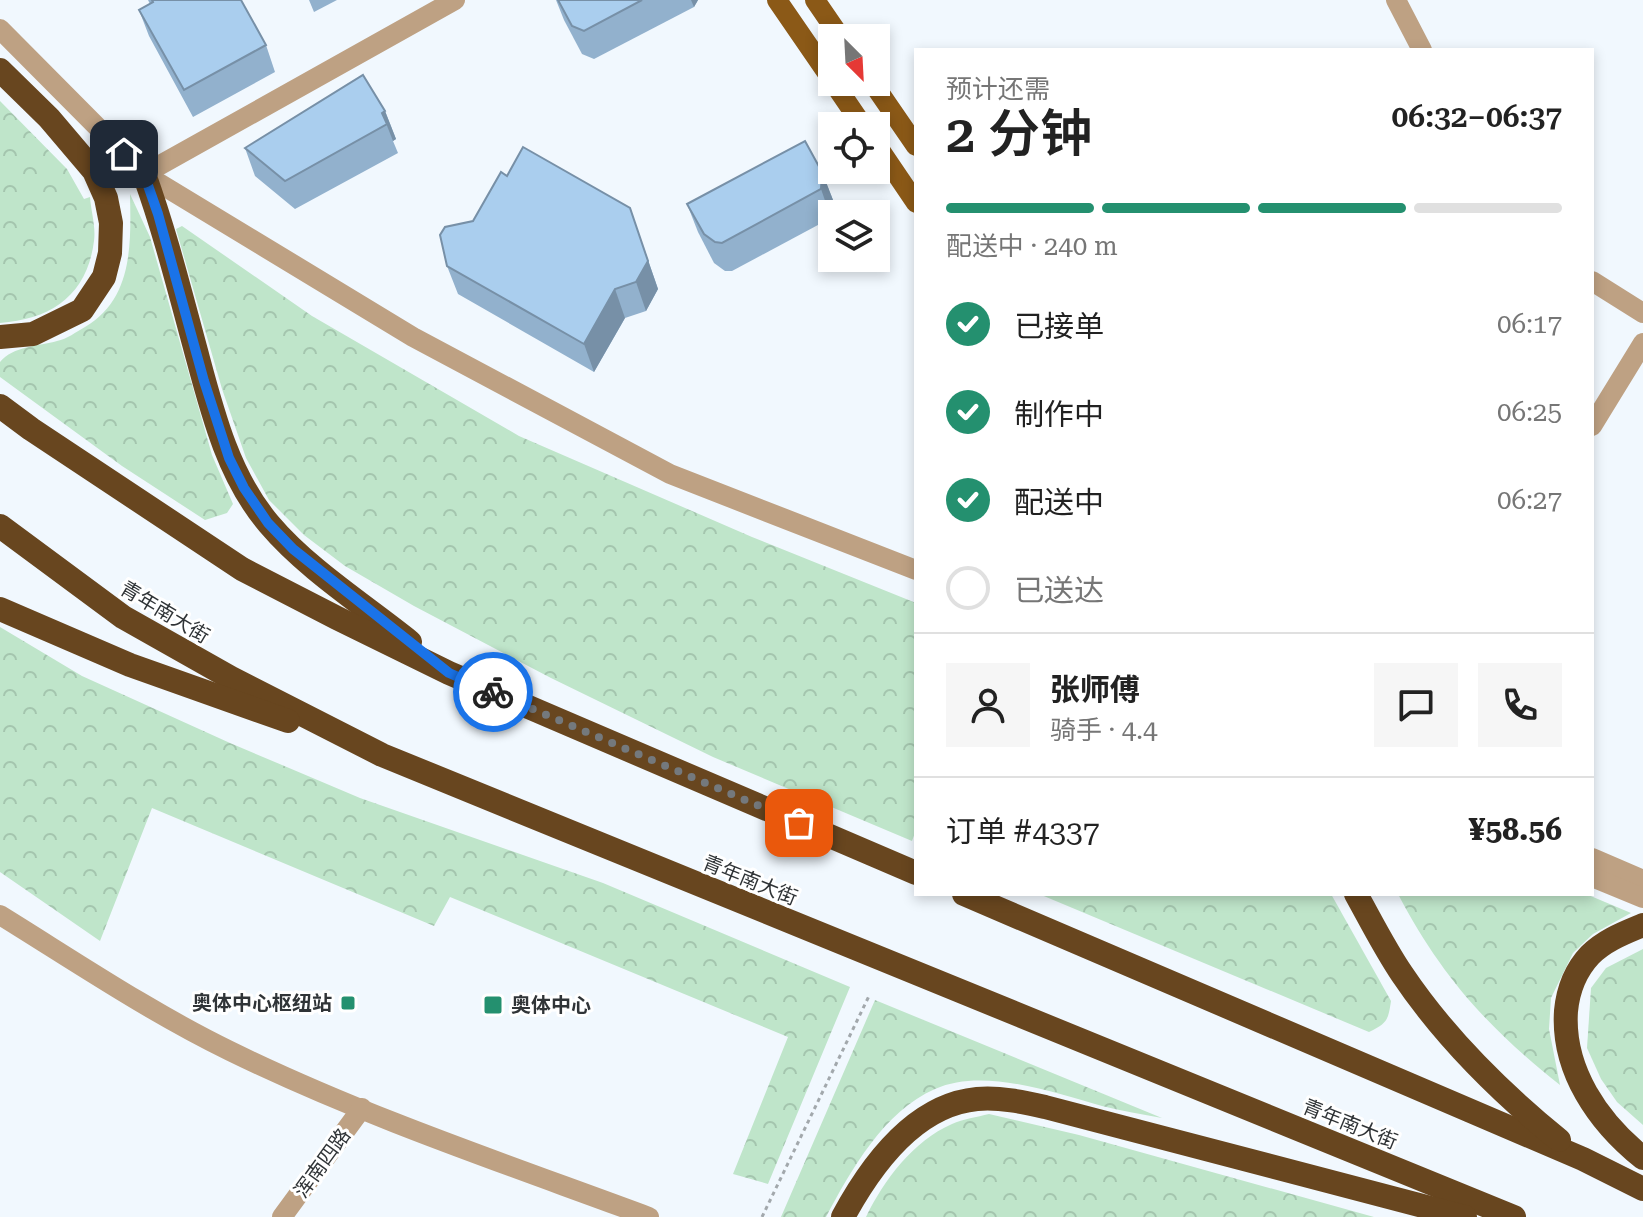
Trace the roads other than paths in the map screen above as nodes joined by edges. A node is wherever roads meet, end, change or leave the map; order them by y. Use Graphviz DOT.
graph roads {
  1 [pos="455,0"];
  2 [pos="777,0"];
  3 [pos="815,0"];
  4 [pos="1396,0"];
  5 [pos="831,24"];
  6 [pos="0,29"];
  7 [pos="1421,48"];
  8 [pos="818,59"];
  9 [pos="0,70"];
  10 [pos="882,96"];
  11 [pos="914,143"];
  12 [pos="890,165"];
  13 [pos="144,174"];
  14 [pos="914,200"];
  15 [pos="1594,282"];
  16 [pos="1643,313"];
  17 [pos="0,337"];
  18 [pos="1643,343"];
  19 [pos="0,406"];
  20 [pos="1594,423"];
  21 [pos="0,526"];
  22 [pos="914,569"];
  23 [pos="0,609"];
  24 [pos="449,673"];
  25 [pos="382,755"];
  26 [pos="1594,859"];
  27 [pos="914,872"];
  28 [pos="1594,878"];
  29 [pos="1643,880"];
  30 [pos="969,896"];
  31 [pos="1643,898"];
  32 [pos="1360,899"];
  33 [pos="0,915"];
  34 [pos="1643,925"];
  35 [pos="362,1108"];
  36 [pos="1643,1158"];
  37 [pos="1583,1159"];
  38 [pos="1643,1189"];
  39 [pos="282,1217"];
  40 [pos="649,1217"];
  41 [pos="843,1217"];
  42 [pos="1465,1217"];
  43 [pos="1514,1217"];
  1 -- 13 [label="street"];
  2 -- 8 [label="main road"];
  3 -- 5 [label="main road"];
  4 -- 7 [label="street"];
  6 -- 13 [label="street"];
  9 -- 17 [label="highway"];
  10 -- 11 [label="main road"];
  12 -- 14 [label="main road"];
  13 -- 22 [label="street"];
  13 -- 24 [label="highway"];
  15 -- 16 [label="street"];
  18 -- 20 [label="street"];
  19 -- 24 [label="highway"];
  21 -- 25 [label="highway, 青年南大街"];
  23 -- 25 [label="highway"];
  24 -- 27 [label="highway"];
  25 -- 43 [label="highway, 青年南大街"];
  26 -- 29 [label="street"];
  28 -- 31 [label="street"];
  30 -- 37 [label="highway"];
  32 -- 37 [label="highway"];
  33 -- 35 [label="street"];
  34 -- 36 [label="highway"];
  35 -- 39 [label="street, 浑南四路"];
  35 -- 40 [label="street"];
  37 -- 38 [label="highway"];
  41 -- 42 [label="highway"];
}
